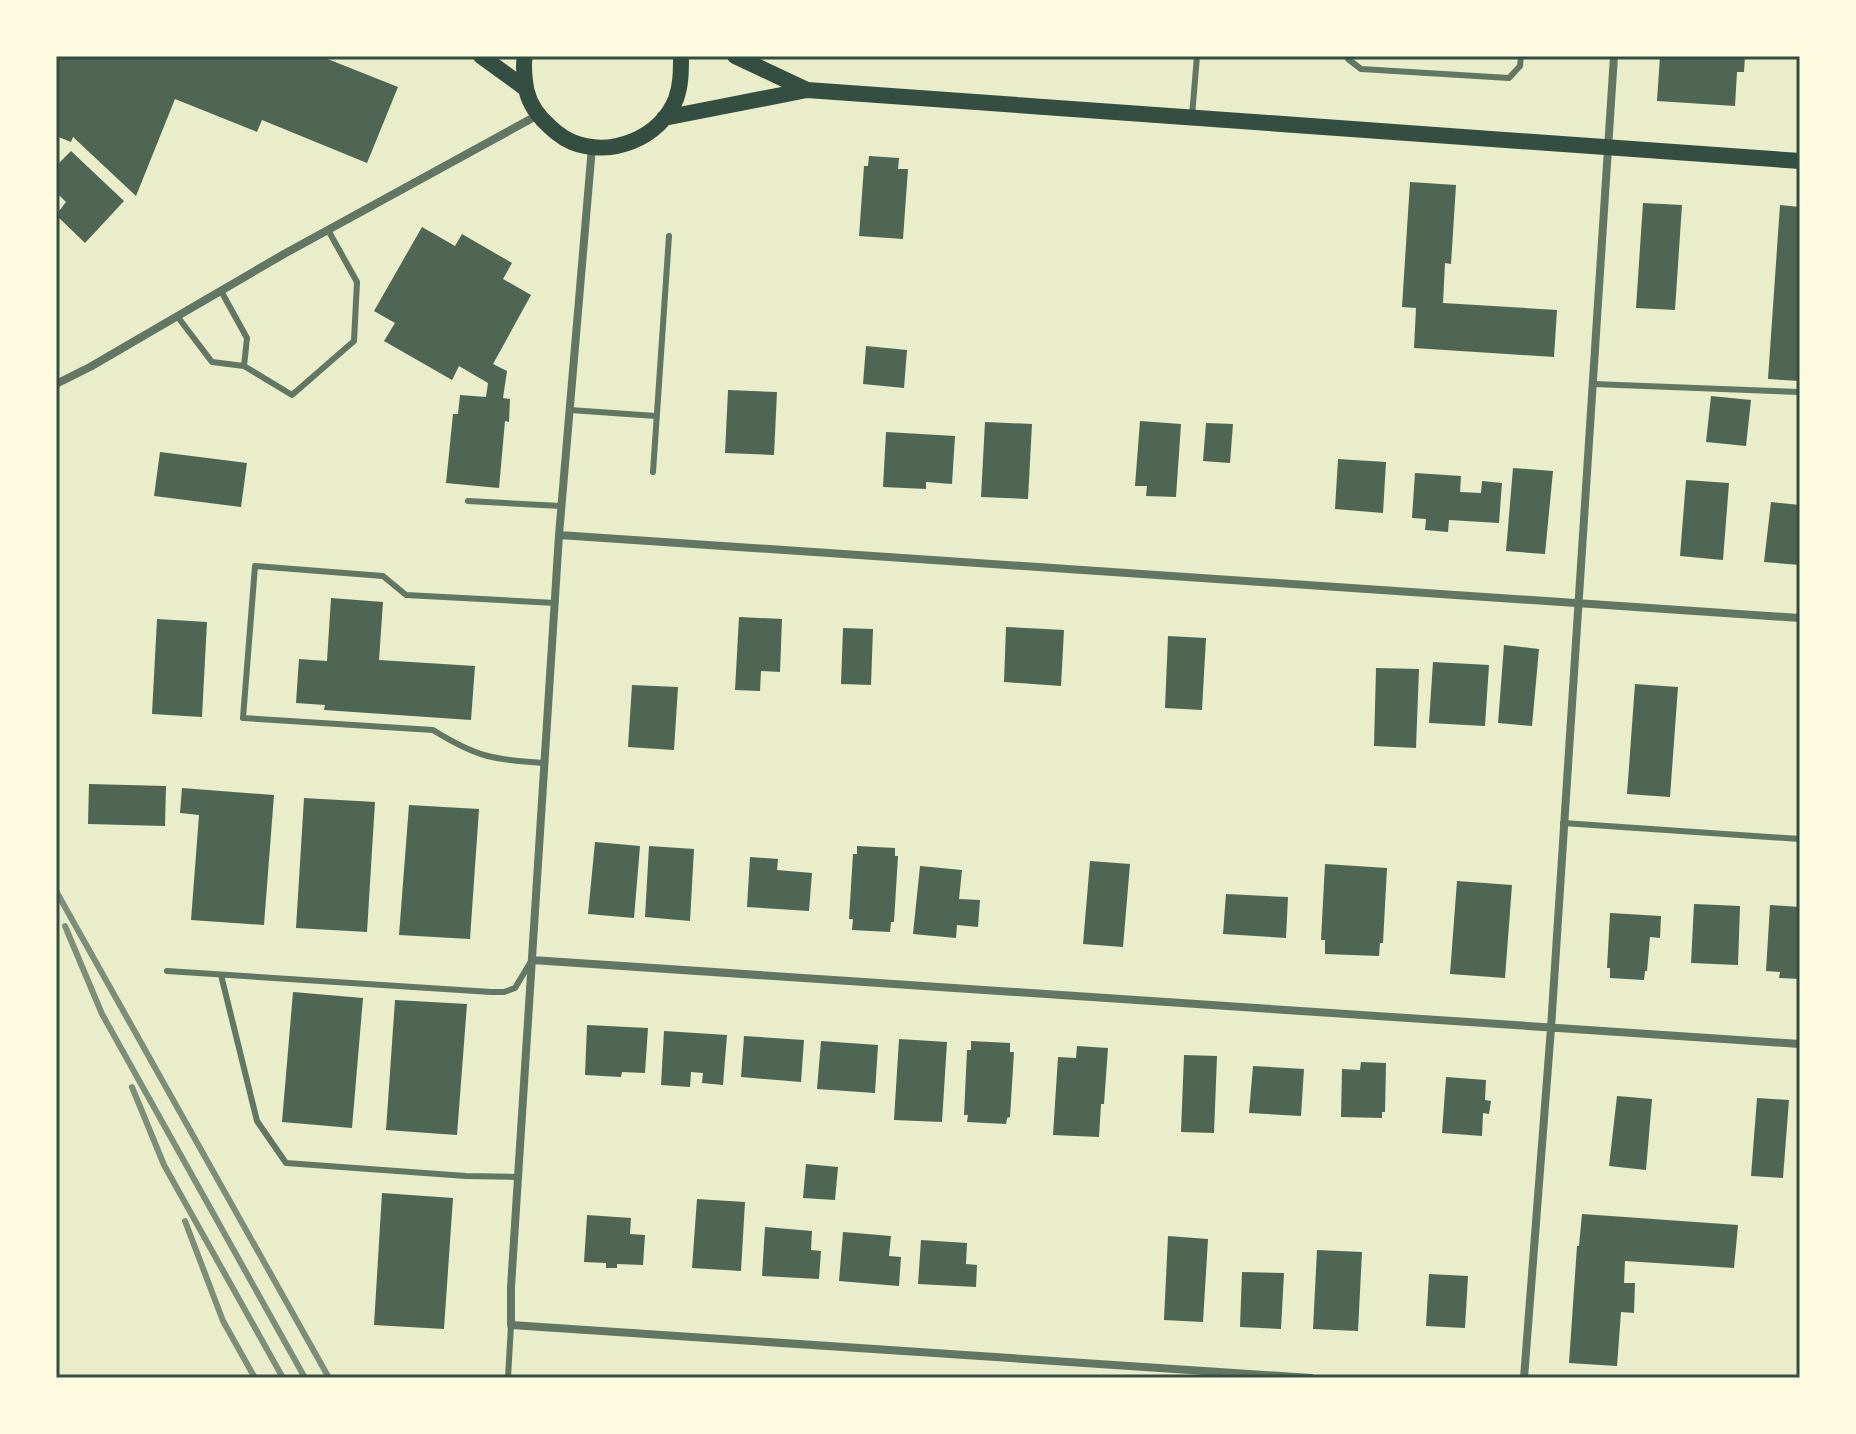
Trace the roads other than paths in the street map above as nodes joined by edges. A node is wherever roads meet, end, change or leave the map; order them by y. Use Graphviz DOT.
graph roads {
  1 [pos="481,56"];
  2 [pos="525,56"];
  3 [pos="681,56"];
  4 [pos="735,56"];
  5 [pos="1197,56"];
  6 [pos="1348,56"];
  7 [pos="1521,56"];
  8 [pos="1614,56"];
  9 [pos="525,88"];
  10 [pos="807,90"];
  11 [pos="538,115"];
  12 [pos="664,118"];
  13 [pos="1192,118"];
  14 [pos="592,147"];
  15 [pos="1608,148"];
  16 [pos="1800,161"];
  17 [pos="328,230"];
  18 [pos="669,236"];
  19 [pos="221,291"];
  20 [pos="177,316"];
  21 [pos="244,366"];
  22 [pos="56,384"];
  23 [pos="1593,384"];
  24 [pos="1800,392"];
  25 [pos="570,410"];
  26 [pos="656,416"];
  27 [pos="653,472"];
  28 [pos="468,501"];
  29 [pos="561,506"];
  30 [pos="559,535"];
  31 [pos="555,603"];
  32 [pos="1579,604"];
  33 [pos="1800,618"];
  34 [pos="544,763"];
  35 [pos="1563,823"];
  36 [pos="1800,839"];
  37 [pos="532,960"];
  38 [pos="167,971"];
  39 [pos="221,975"];
  40 [pos="1551,1028"];
  41 [pos="1800,1044"];
  42 [pos="518,1177"];
  43 [pos="511,1325"];
  44 [pos="508,1378"];
  45 [pos="1311,1378"];
  46 [pos="1524,1378"];
  1 -- 9 [label="main road"];
  2 -- 9 [label="main road"];
  3 -- 12 [label="main road"];
  4 -- 10 [label="main road"];
  5 -- 13 [label="lane"];
  6 -- 7 [label="lane"];
  8 -- 15 [label="street"];
  9 -- 11 [label="main road"];
  10 -- 12 [label="main road"];
  10 -- 13 [label="main road"];
  11 -- 14 [label="main road"];
  11 -- 17 [label="street"];
  12 -- 14 [label="main road"];
  13 -- 15 [label="main road"];
  14 -- 25 [label="street"];
  15 -- 16 [label="main road"];
  15 -- 23 [label="street"];
  17 -- 19 [label="street"];
  17 -- 21 [label="lane"];
  18 -- 26 [label="lane"];
  19 -- 20 [label="street"];
  19 -- 21 [label="lane"];
  20 -- 21 [label="lane"];
  20 -- 22 [label="street"];
  23 -- 24 [label="lane"];
  23 -- 32 [label="street"];
  25 -- 26 [label="lane"];
  25 -- 29 [label="street"];
  26 -- 27 [label="lane"];
  28 -- 29 [label="lane"];
  29 -- 30 [label="street"];
  30 -- 31 [label="street"];
  30 -- 32 [label="street"];
  31 -- 34 [label="street"];
  31 -- 34 [label="lane"];
  32 -- 33 [label="street"];
  32 -- 35 [label="street"];
  34 -- 37 [label="street"];
  35 -- 36 [label="lane"];
  35 -- 40 [label="street"];
  37 -- 39 [label="lane"];
  37 -- 40 [label="street"];
  37 -- 42 [label="street"];
  38 -- 39 [label="lane"];
  39 -- 42 [label="lane"];
  40 -- 41 [label="street"];
  40 -- 46 [label="street"];
  42 -- 43 [label="street"];
  43 -- 44 [label="lane"];
  43 -- 45 [label="street"];
}
